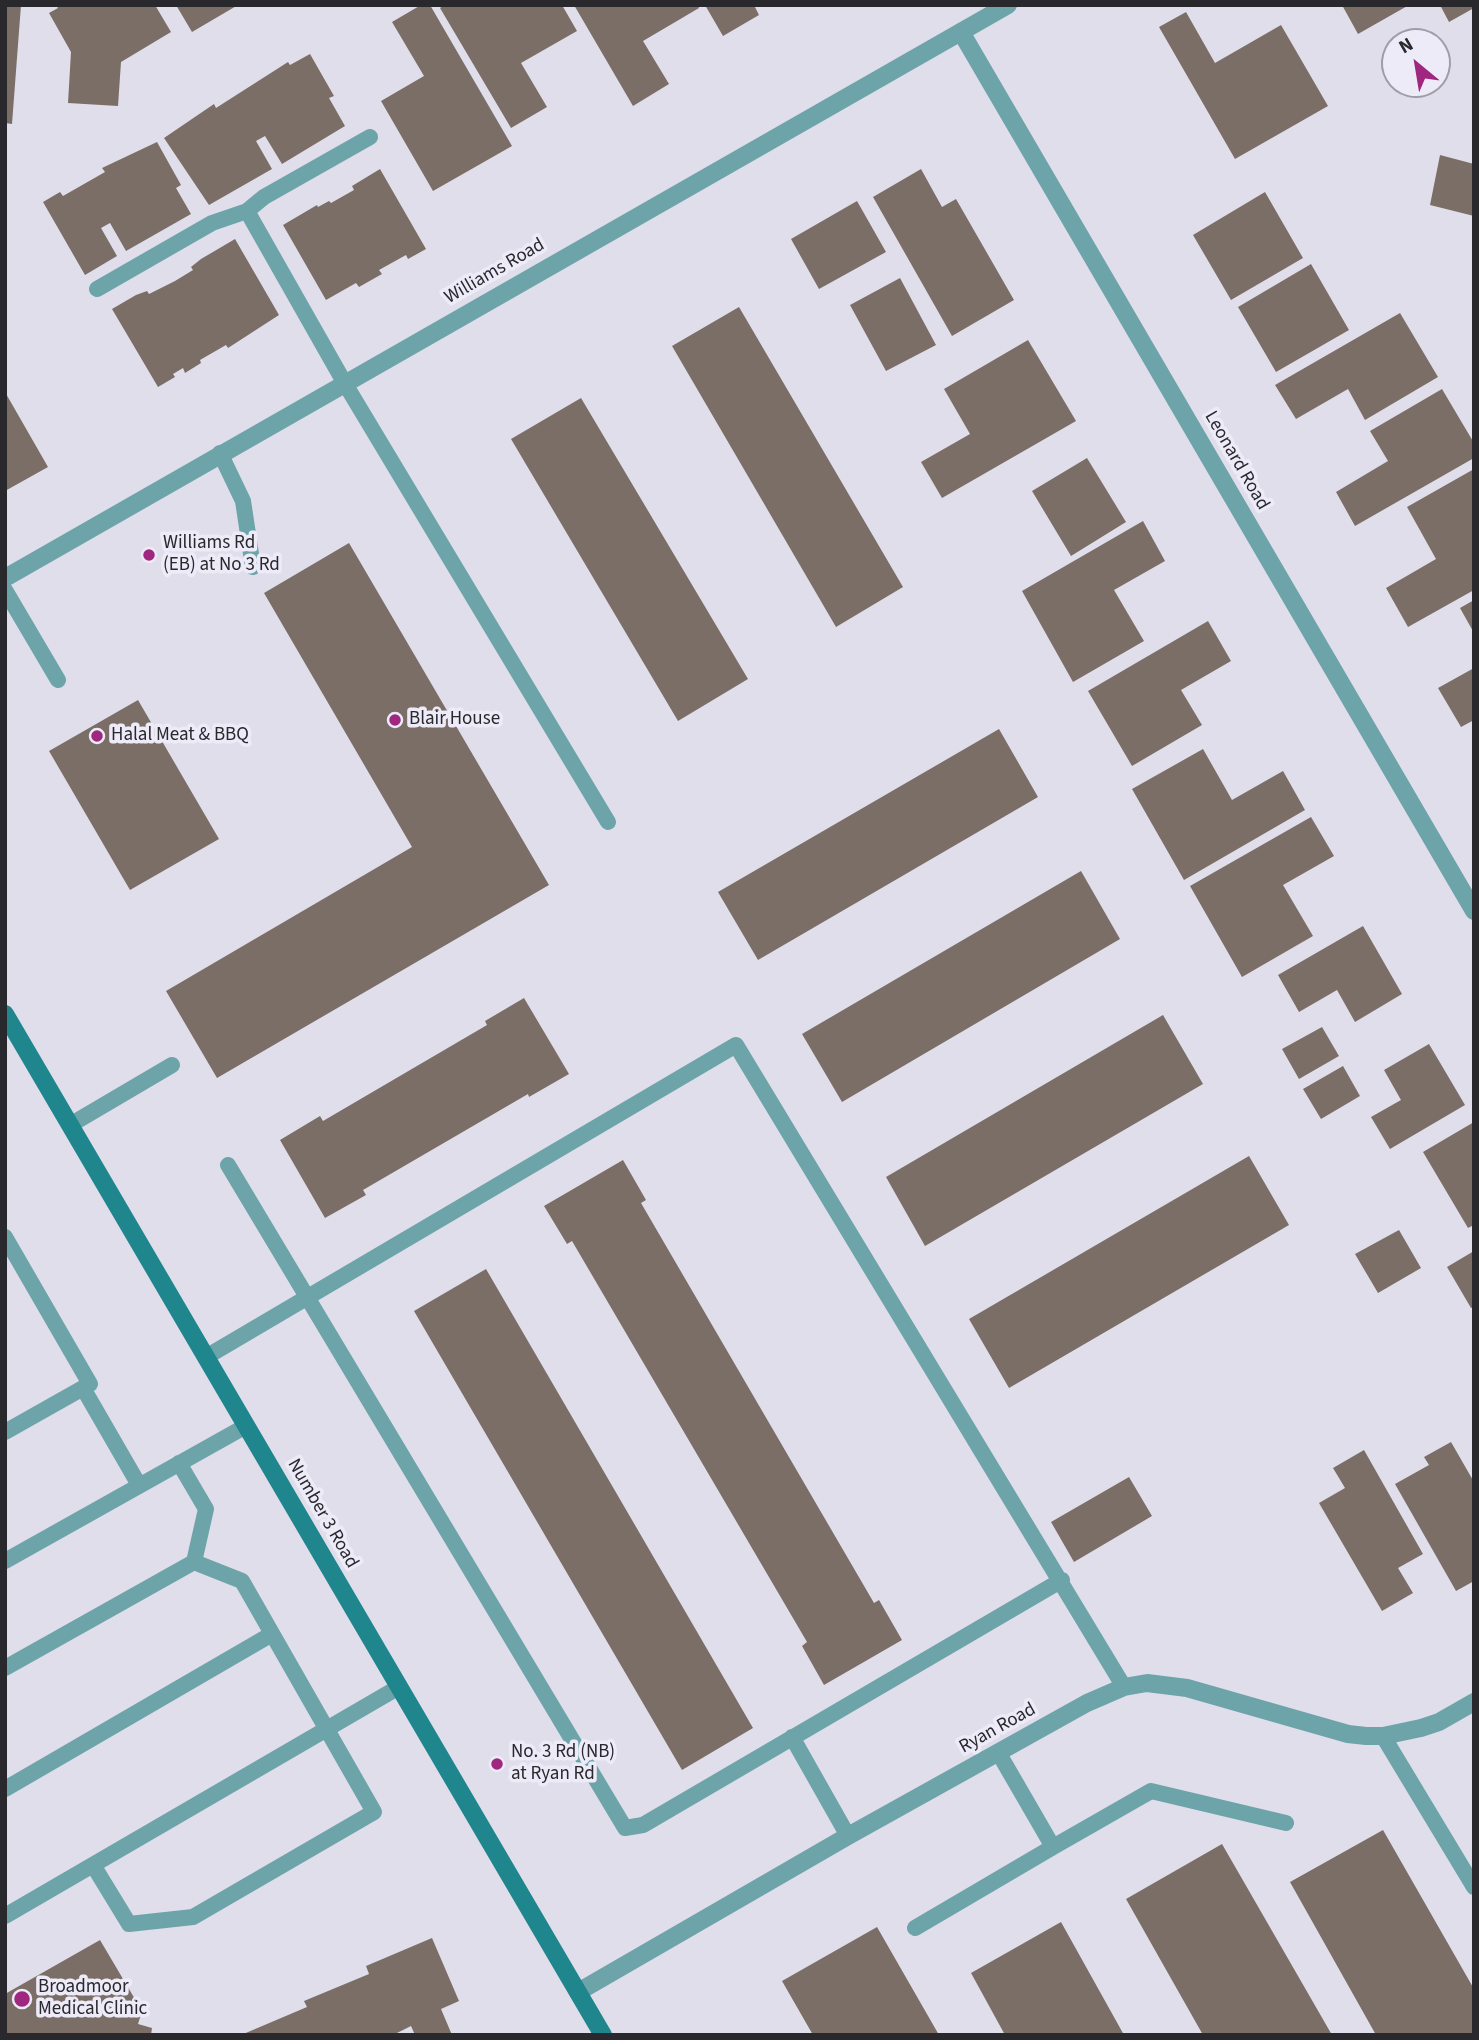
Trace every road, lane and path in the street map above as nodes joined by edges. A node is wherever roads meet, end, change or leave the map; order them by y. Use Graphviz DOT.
graph roads {
  1 [pos="1008,5"];
  2 [pos="961,32"];
  3 [pos="370,137"];
  4 [pos="247,211"];
  5 [pos="97,289"];
  6 [pos="344,382"];
  7 [pos="220,453"];
  8 [pos="253,566"];
  9 [pos="5,578"];
  10 [pos="5,590"];
  11 [pos="58,680"];
  12 [pos="608,822"];
  13 [pos="1474,911"];
  14 [pos="5,1014"];
  15 [pos="172,1065"];
  16 [pos="71,1125"];
  17 [pos="229,1165"];
  18 [pos="5,1237"];
  19 [pos="306,1298"];
  20 [pos="206,1357"];
  21 [pos="83,1388"];
  22 [pos="246,1426"];
  23 [pos="5,1432"];
  24 [pos="179,1463"];
  25 [pos="139,1485"];
  26 [pos="5,1561"];
  27 [pos="194,1562"];
  28 [pos="1062,1580"];
  29 [pos="272,1634"];
  30 [pos="5,1668"];
  31 [pos="399,1686"];
  32 [pos="1124,1687"];
  33 [pos="1474,1702"];
  34 [pos="326,1729"];
  35 [pos="1383,1736"];
  36 [pos="792,1737"];
  37 [pos="998,1752"];
  38 [pos="5,1789"];
  39 [pos="1286,1823"];
  40 [pos="848,1836"];
  41 [pos="1053,1847"];
  42 [pos="93,1865"];
  43 [pos="1474,1887"];
  44 [pos="5,1916"];
  45 [pos="915,1928"];
  46 [pos="578,1992"];
  47 [pos="603,2035"];
  1 -- 2 [label="street, Williams Road"];
  2 -- 6 [label="street, Williams Road"];
  2 -- 13 [label="street, Leonard Road"];
  3 -- 4 [label="lane"];
  4 -- 5 [label="lane"];
  4 -- 6 [label="lane"];
  6 -- 7 [label="street, Williams Road"];
  6 -- 12 [label="lane"];
  7 -- 8 [label="lane"];
  7 -- 9 [label="street, Williams Road"];
  10 -- 11 [label="lane"];
  14 -- 16 [label="main road, Number 3 Road"];
  15 -- 16 [label="lane"];
  16 -- 20 [label="main road, Number 3 Road"];
  17 -- 19 [label="lane"];
  18 -- 21 [label="lane"];
  19 -- 20 [label="lane"];
  19 -- 28 [label="lane"];
  19 -- 36 [label="lane"];
  20 -- 22 [label="main road, Number 3 Road"];
  21 -- 23 [label="lane"];
  21 -- 25 [label="lane"];
  22 -- 24 [label="lane"];
  22 -- 31 [label="main road, Number 3 Road"];
  24 -- 25 [label="lane"];
  24 -- 27 [label="lane"];
  25 -- 26 [label="lane"];
  27 -- 29 [label="lane"];
  27 -- 30 [label="lane"];
  28 -- 32 [label="lane"];
  28 -- 36 [label="lane"];
  29 -- 34 [label="lane"];
  29 -- 38 [label="lane"];
  31 -- 34 [label="lane"];
  31 -- 46 [label="main road, Number 3 Road"];
  32 -- 35 [label="street, Ryan Road"];
  32 -- 37 [label="street, Ryan Road"];
  33 -- 35 [label="street, Ryan Road"];
  34 -- 42 [label="lane"];
  34 -- 42 [label="lane"];
  35 -- 43 [label="lane"];
  36 -- 40 [label="lane"];
  37 -- 40 [label="street, Ryan Road"];
  37 -- 41 [label="lane"];
  39 -- 41 [label="lane"];
  40 -- 46 [label="street, Ryan Road"];
  41 -- 45 [label="lane"];
  42 -- 44 [label="lane"];
  46 -- 47 [label="main road, Number 3 Road"];
}
